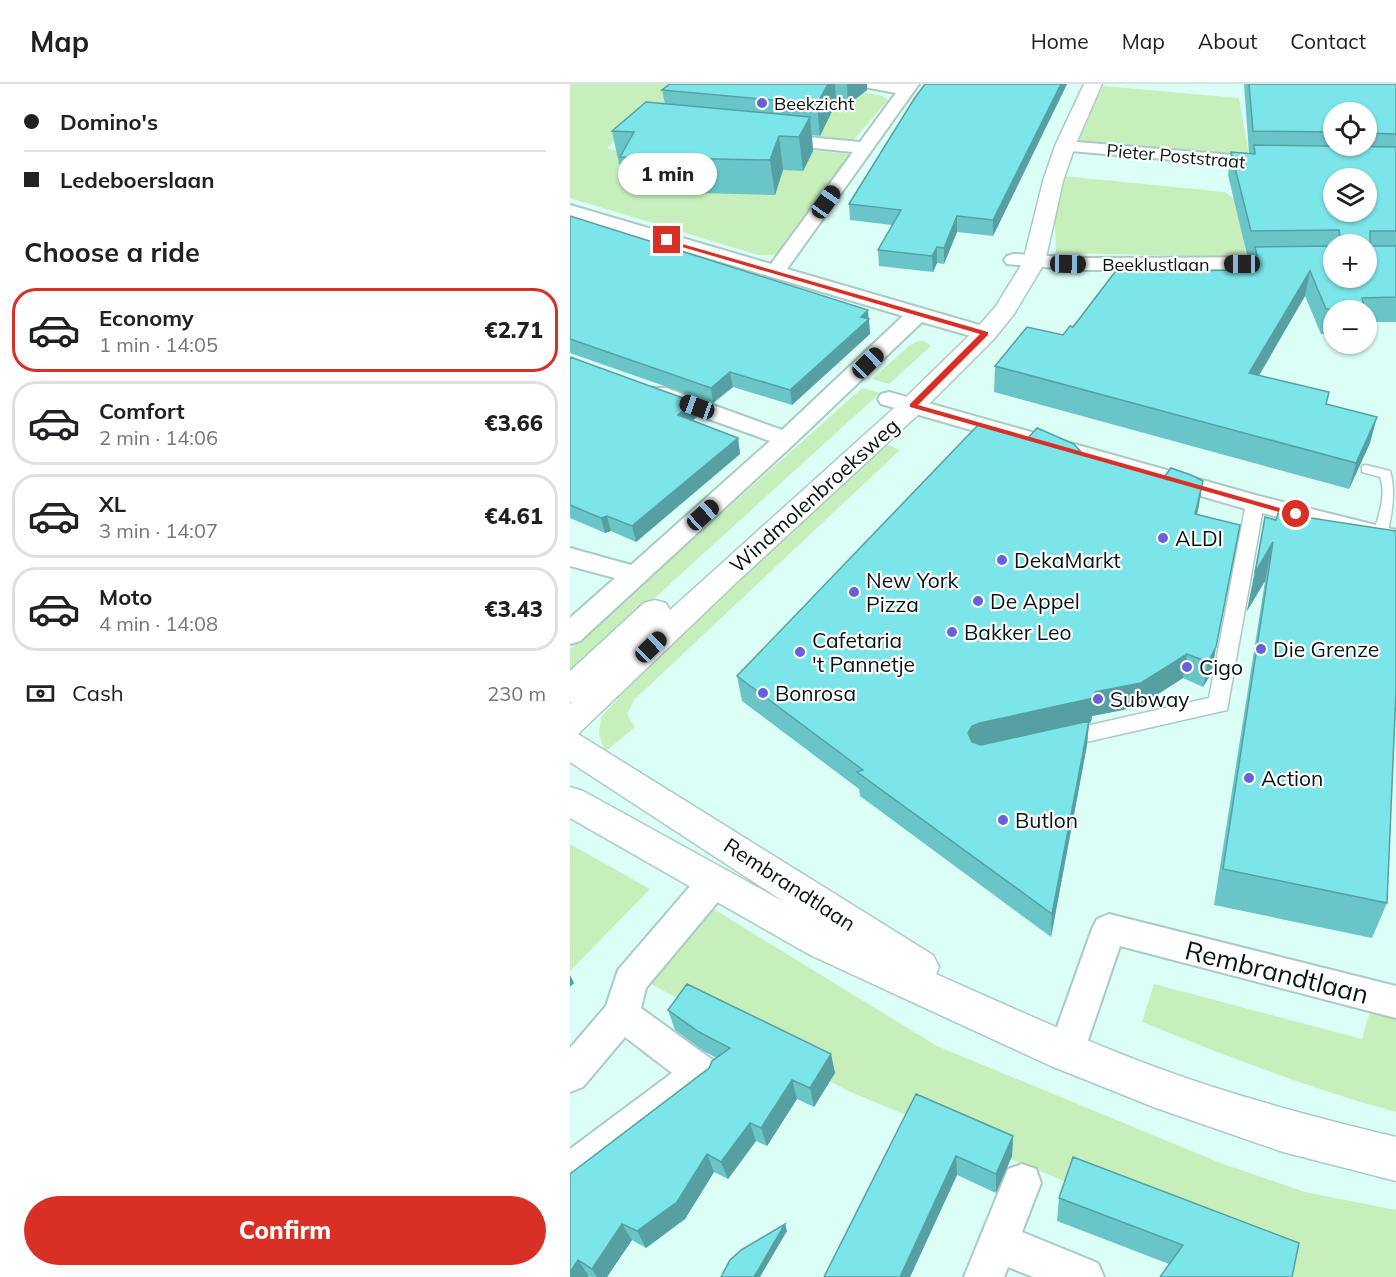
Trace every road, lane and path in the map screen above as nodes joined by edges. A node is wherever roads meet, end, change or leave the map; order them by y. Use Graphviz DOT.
graph roads {
  1 [pos="870,84"];
  2 [pos="1093,84"];
  3 [pos="908,87"];
  4 [pos="761,138"];
  5 [pos="1065,146"];
  6 [pos="864,148"];
  7 [pos="1291,163"];
  8 [pos="570,211"];
  9 [pos="1024,261"];
  10 [pos="1323,263"];
  11 [pos="775,273"];
  12 [pos="917,315"];
  13 [pos="973,330"];
  14 [pos="642,387"];
  15 [pos="901,402"];
  16 [pos="786,439"];
  17 [pos="1366,469"];
  18 [pos="1255,503"];
  19 [pos="1388,536"];
  20 [pos="570,557"];
  21 [pos="636,575"];
  22 [pos="570,634"];
  23 [pos="570,690"];
  24 [pos="570,724"];
  25 [pos="570,745"];
  26 [pos="1037,745"];
  27 [pos="570,801"];
  28 [pos="715,881"];
  29 [pos="1396,1002"];
  30 [pos="622,1014"];
  31 [pos="1009,1024"];
  32 [pos="1066,1052"];
  33 [pos="570,1075"];
  34 [pos="1396,1159"];
  35 [pos="570,1173"];
  36 [pos="1022,1183"];
  37 [pos="991,1260"];
  38 [pos="1084,1277"];
  1 -- 3 [label="street"];
  2 -- 5 [label="street, Windmolenbroeksweg"];
  3 -- 6 [label="street"];
  4 -- 6 [label="street"];
  5 -- 7 [label="street, Pieter Poststraat"];
  5 -- 9 [label="street, Windmolenbroeksweg"];
  6 -- 11 [label="street"];
  8 -- 11 [label="street"];
  9 -- 10 [label="street, Beeklustlaan"];
  9 -- 13 [label="street, Windmolenbroeksweg"];
  11 -- 12 [label="street"];
  12 -- 13 [label="street"];
  12 -- 16 [label="street"];
  13 -- 15 [label="street, Windmolenbroeksweg"];
  14 -- 16 [label="street"];
  15 -- 18 [label="street"];
  15 -- 23 [label="street, Windmolenbroeksweg"];
  15 -- 24 [label="street, Windmolenbroeksweg"];
  16 -- 21 [label="street"];
  17 -- 19 [label="lane"];
  18 -- 19 [label="street"];
  18 -- 26 [label="street"];
  20 -- 21 [label="street"];
  21 -- 22 [label="street"];
  25 -- 31 [label="street, Rembrandtlaan"];
  27 -- 28 [label="street, Rembrandtlaan"];
  28 -- 30 [label="street"];
  28 -- 31 [label="street, Rembrandtlaan"];
  29 -- 32 [label="street, Rembrandtlaan"];
  30 -- 33 [label="street"];
  30 -- 35 [label="street"];
  31 -- 32 [label="street, Rembrandtlaan"];
  32 -- 34 [label="street, Rembrandtlaan"];
  36 -- 37 [label="street"];
  37 -- 38 [label="street"];
}
